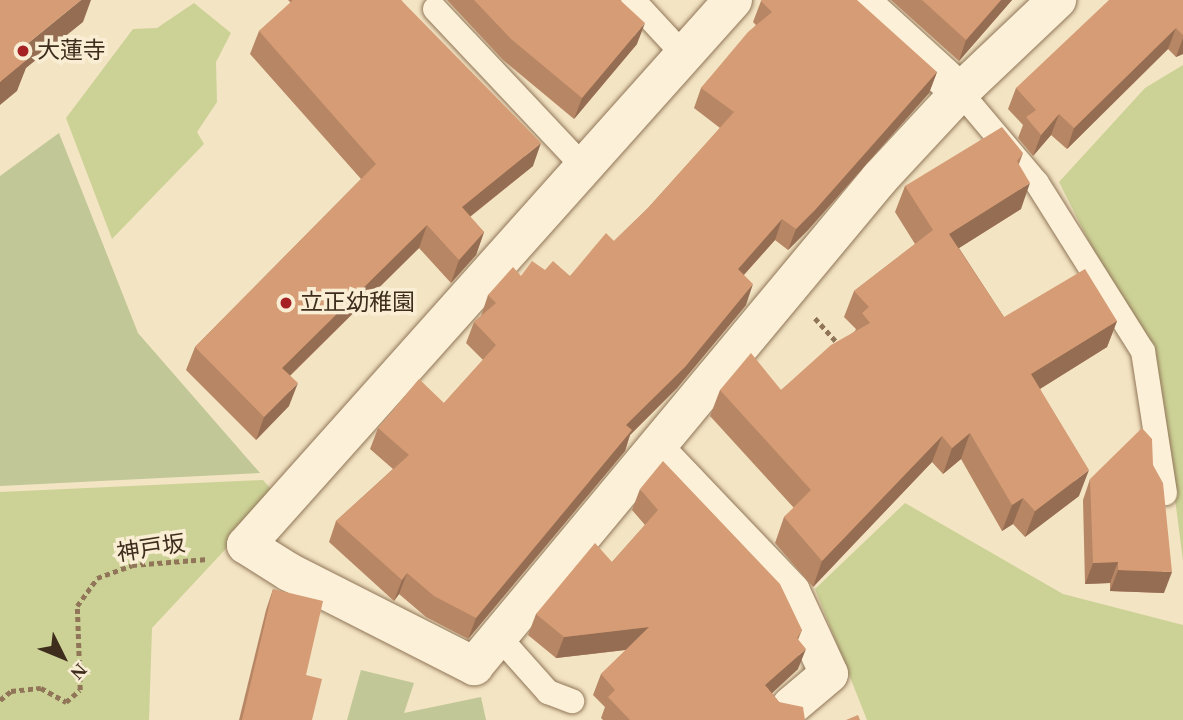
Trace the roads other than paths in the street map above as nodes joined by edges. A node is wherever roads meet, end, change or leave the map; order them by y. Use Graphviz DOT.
graph roads {
  1 [pos="633,0"];
  2 [pos="733,0"];
  3 [pos="859,0"];
  4 [pos="1057,0"];
  5 [pos="435,9"];
  6 [pos="684,55"];
  7 [pos="960,92"];
  8 [pos="584,166"];
  9 [pos="656,450"];
  10 [pos="1166,493"];
  11 [pos="499,637"];
  12 [pos="572,701"];
  13 [pos="790,706"];
  1 -- 6 [label="lane"];
  2 -- 6 [label="street"];
  3 -- 7 [label="street"];
  4 -- 7 [label="street"];
  5 -- 8 [label="lane"];
  6 -- 8 [label="street"];
  7 -- 9 [label="street"];
  7 -- 10 [label="lane"];
  8 -- 11 [label="street"];
  9 -- 11 [label="street"];
  9 -- 13 [label="street"];
  11 -- 12 [label="lane"];
}
